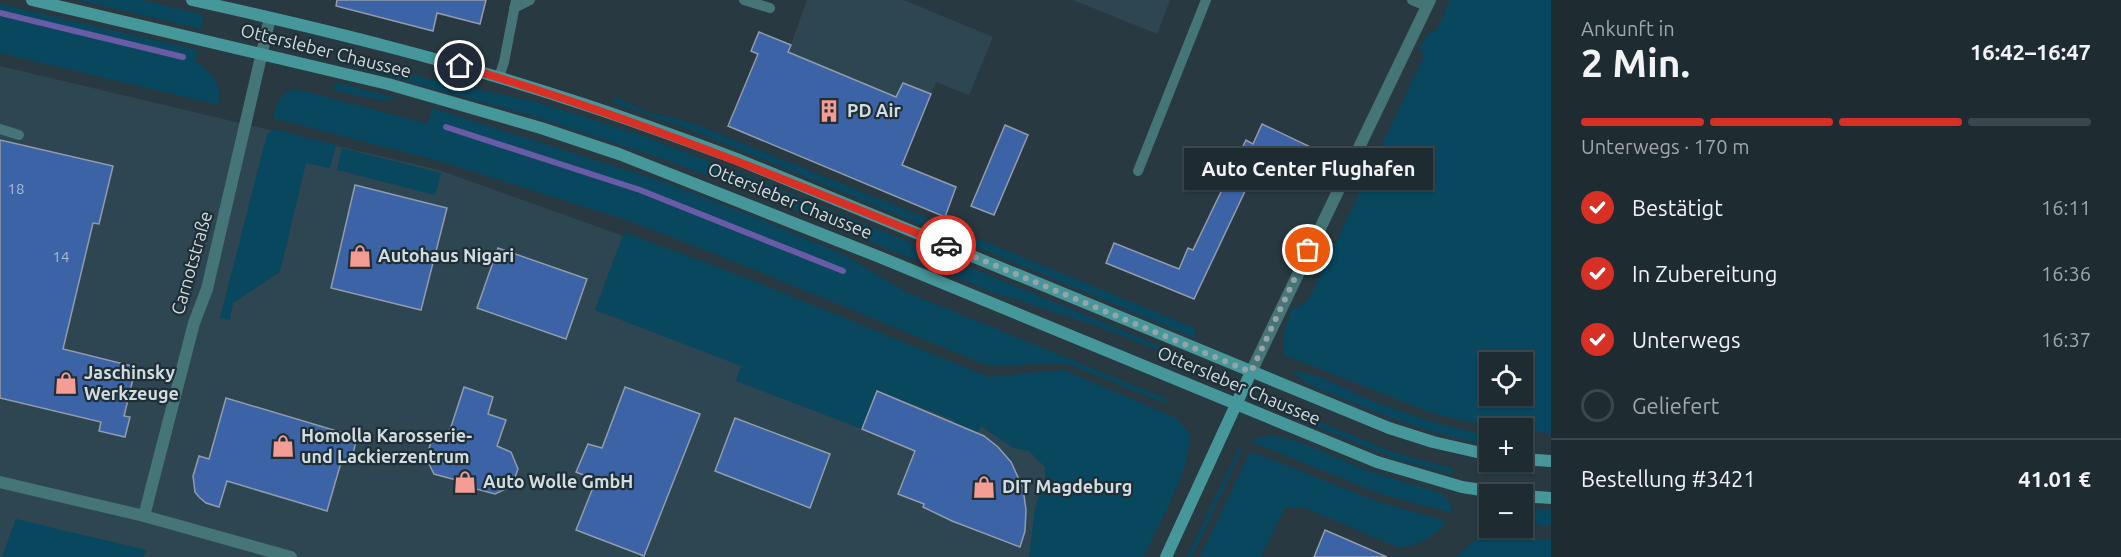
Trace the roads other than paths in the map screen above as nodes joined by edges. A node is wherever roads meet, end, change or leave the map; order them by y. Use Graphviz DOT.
graph roads {
  1 [pos="32,0"];
  2 [pos="192,0"];
  3 [pos="530,0"];
  4 [pos="744,0"];
  5 [pos="1206,0"];
  6 [pos="1412,0"];
  7 [pos="1429,3"];
  8 [pos="515,4"];
  9 [pos="770,8"];
  10 [pos="270,18"];
  11 [pos="262,54"];
  12 [pos="499,77"];
  13 [pos="0,129"];
  14 [pos="20,135"];
  15 [pos="1138,171"];
  16 [pos="1251,372"];
  17 [pos="1236,405"];
  18 [pos="1479,452"];
  19 [pos="1533,460"];
  20 [pos="1551,461"];
  21 [pos="0,482"];
  22 [pos="1479,490"];
  23 [pos="1533,497"];
  24 [pos="1551,498"];
  25 [pos="144,516"];
  26 [pos="291,557"];
  27 [pos="1166,557"];
  1 -- 11 [label="main road, Ottersleber Chaussee"];
  2 -- 10 [label="main road, Ottersleber Chaussee"];
  3 -- 8 [label="lane"];
  4 -- 9 [label="lane"];
  5 -- 15 [label="lane"];
  6 -- 7 [label="lane"];
  7 -- 16 [label="street"];
  8 -- 12 [label="lane"];
  10 -- 11 [label="street, Carnotstraße"];
  10 -- 12 [label="main road, Ottersleber Chaussee"];
  11 -- 17 [label="main road, Ottersleber Chaussee"];
  11 -- 25 [label="street, Carnotstraße"];
  12 -- 16 [label="main road, Ottersleber Chaussee"];
  13 -- 14 [label="lane"];
  16 -- 17 [label="main road"];
  16 -- 18 [label="main road, Ottersleber Chaussee"];
  17 -- 22 [label="main road, Ottersleber Chaussee"];
  17 -- 27 [label="main road"];
  19 -- 20 [label="main road"];
  21 -- 25 [label="street"];
  23 -- 24 [label="main road"];
  25 -- 26 [label="street"];
}
